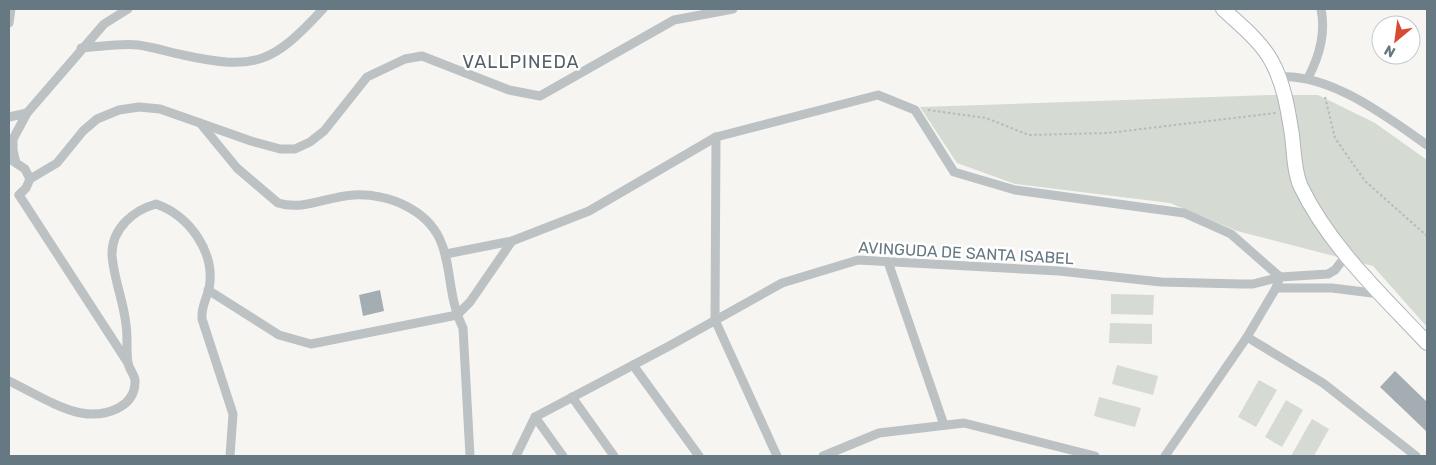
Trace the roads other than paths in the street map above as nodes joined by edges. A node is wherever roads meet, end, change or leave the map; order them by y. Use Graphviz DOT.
graph roads {
  1 [pos="11,9"];
  2 [pos="128,9"];
  3 [pos="323,9"];
  4 [pos="733,9"];
  5 [pos="1223,9"];
  6 [pos="1321,9"];
  7 [pos="9,24"];
  8 [pos="81,48"];
  9 [pos="1279,77"];
  10 [pos="1308,78"];
  11 [pos="27,113"];
  12 [pos="9,117"];
  13 [pos="200,123"];
  14 [pos="716,137"];
  15 [pos="1427,145"];
  16 [pos="13,160"];
  17 [pos="30,179"];
  18 [pos="9,193"];
  19 [pos="19,195"];
  20 [pos="512,240"];
  21 [pos="446,254"];
  22 [pos="1347,254"];
  23 [pos="888,262"];
  24 [pos="1280,277"];
  25 [pos="1276,288"];
  26 [pos="208,290"];
  27 [pos="1382,294"];
  28 [pos="457,315"];
  29 [pos="716,320"];
  30 [pos="1247,337"];
  31 [pos="1427,343"];
  32 [pos="128,363"];
  33 [pos="633,365"];
  34 [pos="9,381"];
  35 [pos="572,397"];
  36 [pos="535,417"];
  37 [pos="944,425"];
  38 [pos="230,456"];
  39 [pos="470,456"];
  40 [pos="516,456"];
  41 [pos="563,456"];
  42 [pos="614,456"];
  43 [pos="699,456"];
  44 [pos="777,456"];
  45 [pos="823,456"];
  46 [pos="1095,456"];
  47 [pos="1165,456"];
  48 [pos="1416,456"];
  1 -- 7 [label="street"];
  2 -- 8 [label="street"];
  3 -- 8 [label="street"];
  4 -- 13 [label="street"];
  5 -- 9 [label="street"];
  6 -- 10 [label="street"];
  8 -- 11 [label="street"];
  9 -- 10 [label="street"];
  9 -- 22 [label="street"];
  10 -- 15 [label="street"];
  11 -- 12 [label="street"];
  11 -- 16 [label="street"];
  13 -- 17 [label="street"];
  13 -- 21 [label="street"];
  14 -- 20 [label="street"];
  14 -- 24 [label="street"];
  14 -- 29 [label="street"];
  16 -- 17 [label="street"];
  17 -- 19 [label="street"];
  18 -- 19 [label="street"];
  19 -- 32 [label="street"];
  20 -- 21 [label="street"];
  20 -- 28 [label="street"];
  21 -- 28 [label="street"];
  22 -- 24 [label="street, AVINGUDA DE SANTA ISABEL"];
  22 -- 27 [label="street"];
  23 -- 24 [label="street, AVINGUDA DE SANTA ISABEL"];
  23 -- 29 [label="street, AVINGUDA DE SANTA ISABEL"];
  23 -- 37 [label="street"];
  24 -- 25 [label="street"];
  25 -- 27 [label="street"];
  25 -- 30 [label="street"];
  26 -- 28 [label="street"];
  26 -- 32 [label="street"];
  26 -- 38 [label="street"];
  27 -- 31 [label="street"];
  28 -- 39 [label="street"];
  29 -- 33 [label="street, AVINGUDA DE SANTA ISABEL"];
  29 -- 44 [label="street"];
  30 -- 47 [label="street"];
  30 -- 48 [label="street"];
  32 -- 34 [label="street"];
  33 -- 35 [label="street, AVINGUDA DE SANTA ISABEL"];
  33 -- 43 [label="street"];
  35 -- 36 [label="street, AVINGUDA DE SANTA ISABEL"];
  35 -- 42 [label="street"];
  36 -- 40 [label="street"];
  36 -- 41 [label="street"];
  37 -- 45 [label="street"];
  37 -- 46 [label="street"];
}
